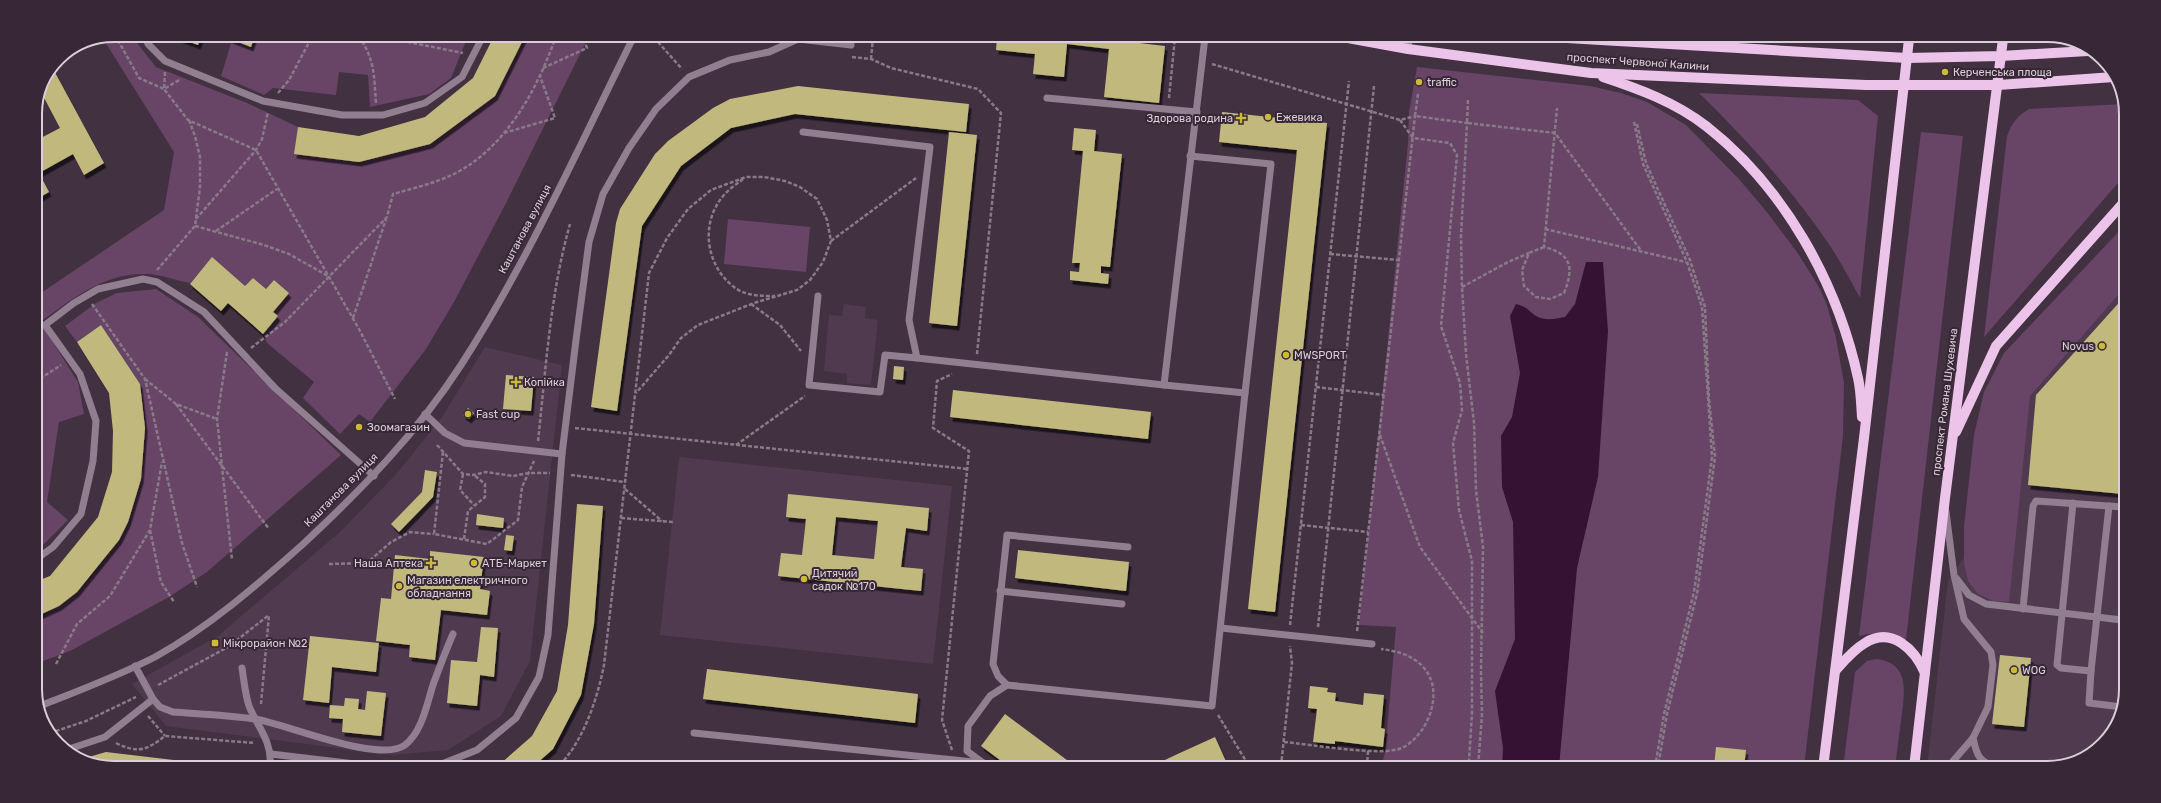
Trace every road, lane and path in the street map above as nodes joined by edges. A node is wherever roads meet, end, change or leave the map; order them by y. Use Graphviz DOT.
graph roads {
  1 [pos="118,42"];
  2 [pos="147,42"];
  3 [pos="309,42"];
  4 [pos="363,42"];
  5 [pos="410,42"];
  6 [pos="480,42"];
  7 [pos="554,42"];
  8 [pos="585,42"];
  9 [pos="631,42"];
  10 [pos="658,42"];
  11 [pos="790,42"];
  12 [pos="828,42"];
  13 [pos="850,42"];
  14 [pos="873,42"];
  15 [pos="1175,42"];
  16 [pos="1204,42"];
  17 [pos="1370,42"];
  18 [pos="1409,42"];
  19 [pos="1620,42"];
  20 [pos="1909,42"];
  21 [pos="2003,42"];
  22 [pos="1408,49"];
  23 [pos="2083,51"];
  24 [pos="474,54"];
  25 [pos="2001,56"];
  26 [pos="1907,58"];
  27 [pos="165,61"];
  28 [pos="1202,61"];
  29 [pos="543,68"];
  30 [pos="192,72"];
  31 [pos="1592,73"];
  32 [pos="539,75"];
  33 [pos="688,77"];
  34 [pos="2109,77"];
  35 [pos="1349,81"];
  36 [pos="1998,84"];
  37 [pos="1904,85"];
  38 [pos="1374,86"];
  39 [pos="164,89"];
  40 [pos="1418,94"];
  41 [pos="1047,98"];
  42 [pos="1468,100"];
  43 [pos="270,102"];
  44 [pos="1347,105"];
  45 [pos="1557,108"];
  46 [pos="1168,110"];
  47 [pos="1197,112"];
  48 [pos="1372,112"];
  49 [pos="376,115"];
  50 [pos="1415,116"];
  51 [pos="188,120"];
  52 [pos="1400,120"];
  53 [pos="1467,122"];
  54 [pos="1634,122"];
  55 [pos="1637,124"];
  56 [pos="803,132"];
  57 [pos="504,133"];
  58 [pos="1555,133"];
  59 [pos="1413,138"];
  60 [pos="256,150"];
  61 [pos="1190,156"];
  62 [pos="927,170"];
  63 [pos="746,177"];
  64 [pos="277,189"];
  65 [pos="2119,208"];
  66 [pos="387,217"];
  67 [pos="196,219"];
  68 [pos="570,224"];
  69 [pos="195,226"];
  70 [pos="1545,230"];
  71 [pos="216,231"];
  72 [pos="830,241"];
  73 [pos="1544,247"];
  74 [pos="1642,252"];
  75 [pos="1529,253"];
  76 [pos="1330,254"];
  77 [pos="1357,256"];
  78 [pos="1399,260"];
  79 [pos="1687,262"];
  80 [pos="329,276"];
  81 [pos="148,280"];
  82 [pos="1462,287"];
  83 [pos="86,296"];
  84 [pos="778,296"];
  85 [pos="818,296"];
  86 [pos="752,304"];
  87 [pos="353,318"];
  88 [pos="230,339"];
  89 [pos="243,354"];
  90 [pos="917,358"];
  91 [pos="70,359"];
  92 [pos="811,364"];
  93 [pos="976,364"];
  94 [pos="956,372"];
  95 [pos="42,377"];
  96 [pos="145,380"];
  97 [pos="1164,385"];
  98 [pos="820,386"];
  99 [pos="1316,387"];
  100 [pos="1343,391"];
  101 [pos="636,393"];
  102 [pos="1245,393"];
  103 [pos="1384,395"];
  104 [pos="395,399"];
  105 [pos="176,404"];
  106 [pos="425,414"];
  107 [pos="217,419"];
  108 [pos="567,427"];
  109 [pos="631,434"];
  110 [pos="1379,434"];
  111 [pos="1864,438"];
  112 [pos="1952,442"];
  113 [pos="437,445"];
  114 [pos="735,445"];
  115 [pos="536,450"];
  116 [pos="443,452"];
  117 [pos="562,454"];
  118 [pos="162,460"];
  119 [pos="221,464"];
  120 [pos="968,469"];
  121 [pos="529,473"];
  122 [pos="463,474"];
  123 [pos="562,474"];
  124 [pos="474,475"];
  125 [pos="374,476"];
  126 [pos="625,482"];
  127 [pos="624,488"];
  128 [pos="1945,498"];
  129 [pos="2072,503"];
  130 [pos="474,505"];
  131 [pos="2109,506"];
  132 [pos="2119,507"];
  133 [pos="621,518"];
  134 [pos="663,522"];
  135 [pos="672,522"];
  136 [pos="1301,525"];
  137 [pos="1328,528"];
  138 [pos="270,529"];
  139 [pos="150,530"];
  140 [pos="1368,532"];
  141 [pos="434,534"];
  142 [pos="464,539"];
  143 [pos="1128,547"];
  144 [pos="42,555"];
  145 [pos="232,560"];
  146 [pos="329,564"];
  147 [pos="1954,575"];
  148 [pos="197,587"];
  149 [pos="1000,591"];
  150 [pos="174,602"];
  151 [pos="1122,604"];
  152 [pos="2023,609"];
  153 [pos="1473,620"];
  154 [pos="2119,620"];
  155 [pos="1221,628"];
  156 [pos="1483,633"];
  157 [pos="453,634"];
  158 [pos="1289,635"];
  159 [pos="1316,638"];
  160 [pos="1355,642"];
  161 [pos="1372,644"];
  162 [pos="56,664"];
  163 [pos="135,666"];
  164 [pos="242,668"];
  165 [pos="2091,670"];
  166 [pos="1835,671"];
  167 [pos="1926,673"];
  168 [pos="1008,685"];
  169 [pos="148,690"];
  170 [pos="153,699"];
  171 [pos="44,705"];
  172 [pos="261,706"];
  173 [pos="1212,706"];
  174 [pos="2117,706"];
  175 [pos="255,719"];
  176 [pos="56,731"];
  177 [pos="694,733"];
  178 [pos="105,737"];
  179 [pos="1973,738"];
  180 [pos="1284,742"];
  181 [pos="268,744"];
  182 [pos="73,748"];
  183 [pos="1368,751"];
  184 [pos="271,754"];
  185 [pos="270,761"];
  186 [pos="330,761"];
  187 [pos="449,761"];
  188 [pos="563,761"];
  189 [pos="963,761"];
  190 [pos="981,761"];
  191 [pos="1246,761"];
  192 [pos="1282,761"];
  193 [pos="1367,761"];
  194 [pos="1469,761"];
  195 [pos="1479,761"];
  196 [pos="1658,761"];
  197 [pos="1658,761"];
  198 [pos="1824,761"];
  199 [pos="1915,761"];
  200 [pos="1953,761"];
  201 [pos="1983,761"];
  1 -- 39 [label="path"];
  2 -- 27 [label="street"];
  3 -- 43 [label="path"];
  4 -- 49 [label="path"];
  5 -- 24 [label="path"];
  6 -- 24 [label="street"];
  7 -- 29 [label="path"];
  8 -- 29 [label="path"];
  9 -- 106 [label="street, Каштанова вулиця"];
  10 -- 33 [label="path"];
  11 -- 33 [label="street"];
  12 -- 13 [label="street"];
  14 -- 93 [label="path"];
  15 -- 46 [label="path"];
  16 -- 28 [label="street"];
  17 -- 22 [label="main road, проспект Червоної Калини"];
  18 -- 22 [label="street"];
  19 -- 26 [label="main road, проспект Червоної Калини"];
  20 -- 26 [label="main road"];
  21 -- 25 [label="main road, проспект Романа Шухевича"];
  22 -- 31 [label="main road, проспект Червоної Калини"];
  23 -- 25 [label="main road"];
  24 -- 49 [label="street"];
  25 -- 26 [label="main road"];
  25 -- 36 [label="main road, проспект Романа Шухевича"];
  26 -- 37 [label="main road"];
  27 -- 30 [label="street"];
  27 -- 39 [label="path"];
  28 -- 44 [label="path"];
  28 -- 47 [label="street"];
  29 -- 32 [label="path"];
  30 -- 39 [label="path"];
  30 -- 43 [label="street"];
  31 -- 37 [label="main road, проспект Червоної Калини"];
  31 -- 111 [label="main road"];
  32 -- 57 [label="path"];
  32 -- 57 [label="path"];
  33 -- 108 [label="street"];
  34 -- 36 [label="main road"];
  35 -- 44 [label="path"];
  36 -- 37 [label="main road"];
  36 -- 112 [label="main road, проспект Романа Шухевича"];
  37 -- 111 [label="main road"];
  38 -- 48 [label="path"];
  39 -- 51 [label="path"];
  40 -- 50 [label="path"];
  41 -- 46 [label="street"];
  42 -- 53 [label="path"];
  43 -- 49 [label="street"];
  43 -- 60 [label="path"];
  44 -- 48 [label="path"];
  44 -- 76 [label="path"];
  45 -- 58 [label="path"];
  46 -- 47 [label="street"];
  47 -- 61 [label="street"];
  48 -- 52 [label="path"];
  48 -- 77 [label="path"];
  50 -- 52 [label="path"];
  50 -- 53 [label="path"];
  50 -- 59 [label="path"];
  51 -- 60 [label="path"];
  51 -- 67 [label="path"];
  52 -- 59 [label="path"];
  53 -- 58 [label="path"];
  53 -- 82 [label="path"];
  54 -- 79 [label="path"];
  55 -- 197 [label="path"];
  56 -- 62 [label="street"];
  57 -- 66 [label="path"];
  58 -- 70 [label="path"];
  58 -- 74 [label="path"];
  59 -- 78 [label="path"];
  59 -- 153 [label="path"];
  60 -- 64 [label="path"];
  60 -- 67 [label="path"];
  61 -- 97 [label="street"];
  61 -- 102 [label="street"];
  62 -- 72 [label="path"];
  62 -- 90 [label="street"];
  63 -- 72 [label="path"];
  63 -- 84 [label="path"];
  63 -- 101 [label="path"];
  64 -- 71 [label="path"];
  64 -- 80 [label="path"];
  65 -- 112 [label="main road"];
  66 -- 80 [label="path"];
  66 -- 87 [label="path"];
  67 -- 69 [label="path"];
  68 -- 115 [label="path"];
  69 -- 71 [label="path"];
  69 -- 81 [label="path"];
  70 -- 73 [label="path"];
  70 -- 74 [label="path"];
  71 -- 80 [label="path"];
  72 -- 84 [label="path"];
  73 -- 75 [label="path"];
  73 -- 75 [label="path"];
  74 -- 79 [label="path"];
  75 -- 82 [label="path"];
  76 -- 77 [label="path"];
  76 -- 99 [label="path"];
  77 -- 78 [label="path"];
  77 -- 100 [label="path"];
  78 -- 103 [label="path"];
  79 -- 196 [label="path"];
  80 -- 87 [label="path"];
  80 -- 89 [label="path"];
  81 -- 83 [label="street"];
  81 -- 88 [label="street"];
  82 -- 156 [label="path"];
  83 -- 91 [label="street"];
  83 -- 96 [label="path"];
  84 -- 86 [label="path"];
  85 -- 92 [label="street"];
  86 -- 92 [label="path"];
  86 -- 101 [label="path"];
  87 -- 104 [label="path"];
  88 -- 89 [label="street"];
  88 -- 107 [label="path"];
  89 -- 125 [label="street"];
  90 -- 93 [label="street"];
  90 -- 98 [label="street"];
  91 -- 95 [label="path"];
  91 -- 144 [label="street"];
  92 -- 98 [label="street"];
  93 -- 97 [label="street"];
  94 -- 120 [label="path"];
  96 -- 105 [label="path"];
  96 -- 118 [label="path"];
  97 -- 102 [label="street"];
  98 -- 114 [label="path"];
  99 -- 100 [label="path"];
  99 -- 136 [label="path"];
  100 -- 103 [label="path"];
  100 -- 137 [label="path"];
  101 -- 109 [label="path"];
  102 -- 155 [label="street"];
  103 -- 110 [label="path"];
  105 -- 107 [label="path"];
  105 -- 119 [label="path"];
  106 -- 115 [label="street"];
  106 -- 125 [label="street, Каштанова вулиця"];
  107 -- 119 [label="path"];
  108 -- 109 [label="path"];
  108 -- 117 [label="street"];
  109 -- 114 [label="path"];
  109 -- 126 [label="path"];
  110 -- 140 [label="path"];
  110 -- 153 [label="path"];
  111 -- 166 [label="main road"];
  112 -- 128 [label="main road, проспект Романа Шухевича"];
  113 -- 116 [label="path"];
  114 -- 120 [label="path"];
  115 -- 117 [label="street"];
  116 -- 122 [label="path"];
  116 -- 141 [label="path"];
  117 -- 123 [label="street"];
  118 -- 139 [label="path"];
  118 -- 148 [label="path"];
  119 -- 138 [label="path"];
  119 -- 145 [label="path"];
  120 -- 189 [label="path"];
  121 -- 123 [label="path"];
  121 -- 124 [label="path"];
  121 -- 142 [label="path"];
  122 -- 124 [label="path"];
  122 -- 130 [label="path"];
  123 -- 126 [label="path"];
  123 -- 187 [label="street"];
  124 -- 130 [label="path"];
  125 -- 163 [label="street, Каштанова вулиця"];
  126 -- 127 [label="path"];
  127 -- 133 [label="path"];
  127 -- 134 [label="path"];
  128 -- 147 [label="street"];
  128 -- 167 [label="main road, проспект Романа Шухевича"];
  129 -- 131 [label="street"];
  129 -- 152 [label="street"];
  129 -- 165 [label="street"];
  130 -- 142 [label="path"];
  131 -- 132 [label="street"];
  131 -- 165 [label="street"];
  133 -- 134 [label="path"];
  133 -- 188 [label="path"];
  134 -- 135 [label="path"];
  136 -- 137 [label="path"];
  136 -- 158 [label="path"];
  137 -- 140 [label="path"];
  137 -- 159 [label="path"];
  139 -- 150 [label="path"];
  139 -- 162 [label="path"];
  140 -- 160 [label="path"];
  141 -- 142 [label="path"];
  141 -- 146 [label="path"];
  143 -- 149 [label="street"];
  147 -- 152 [label="street"];
  147 -- 179 [label="street"];
  149 -- 151 [label="street"];
  149 -- 168 [label="street"];
  152 -- 154 [label="street"];
  153 -- 156 [label="path"];
  153 -- 194 [label="path"];
  155 -- 158 [label="street"];
  155 -- 173 [label="street"];
  156 -- 195 [label="path"];
  157 -- 175 [label="street"];
  158 -- 159 [label="street"];
  158 -- 180 [label="path"];
  159 -- 160 [label="street"];
  160 -- 161 [label="street"];
  161 -- 183 [label="path"];
  163 -- 169 [label="street"];
  163 -- 171 [label="street, Каштанова вулиця"];
  164 -- 175 [label="street"];
  165 -- 174 [label="street"];
  166 -- 167 [label="main road"];
  166 -- 198 [label="main road"];
  167 -- 199 [label="main road, проспект Романа Шухевича"];
  168 -- 173 [label="street"];
  168 -- 190 [label="street"];
  169 -- 170 [label="street"];
  169 -- 172 [label="path"];
  169 -- 176 [label="path"];
  170 -- 175 [label="street"];
  170 -- 178 [label="street"];
  173 -- 191 [label="path"];
  175 -- 181 [label="street"];
  177 -- 189 [label="street"];
  178 -- 181 [label="path"];
  178 -- 182 [label="street"];
  179 -- 200 [label="street"];
  179 -- 201 [label="street"];
  180 -- 183 [label="path"];
  180 -- 192 [label="path"];
  181 -- 184 [label="street"];
  183 -- 193 [label="path"];
  184 -- 185 [label="street"];
  184 -- 186 [label="street"];
}
